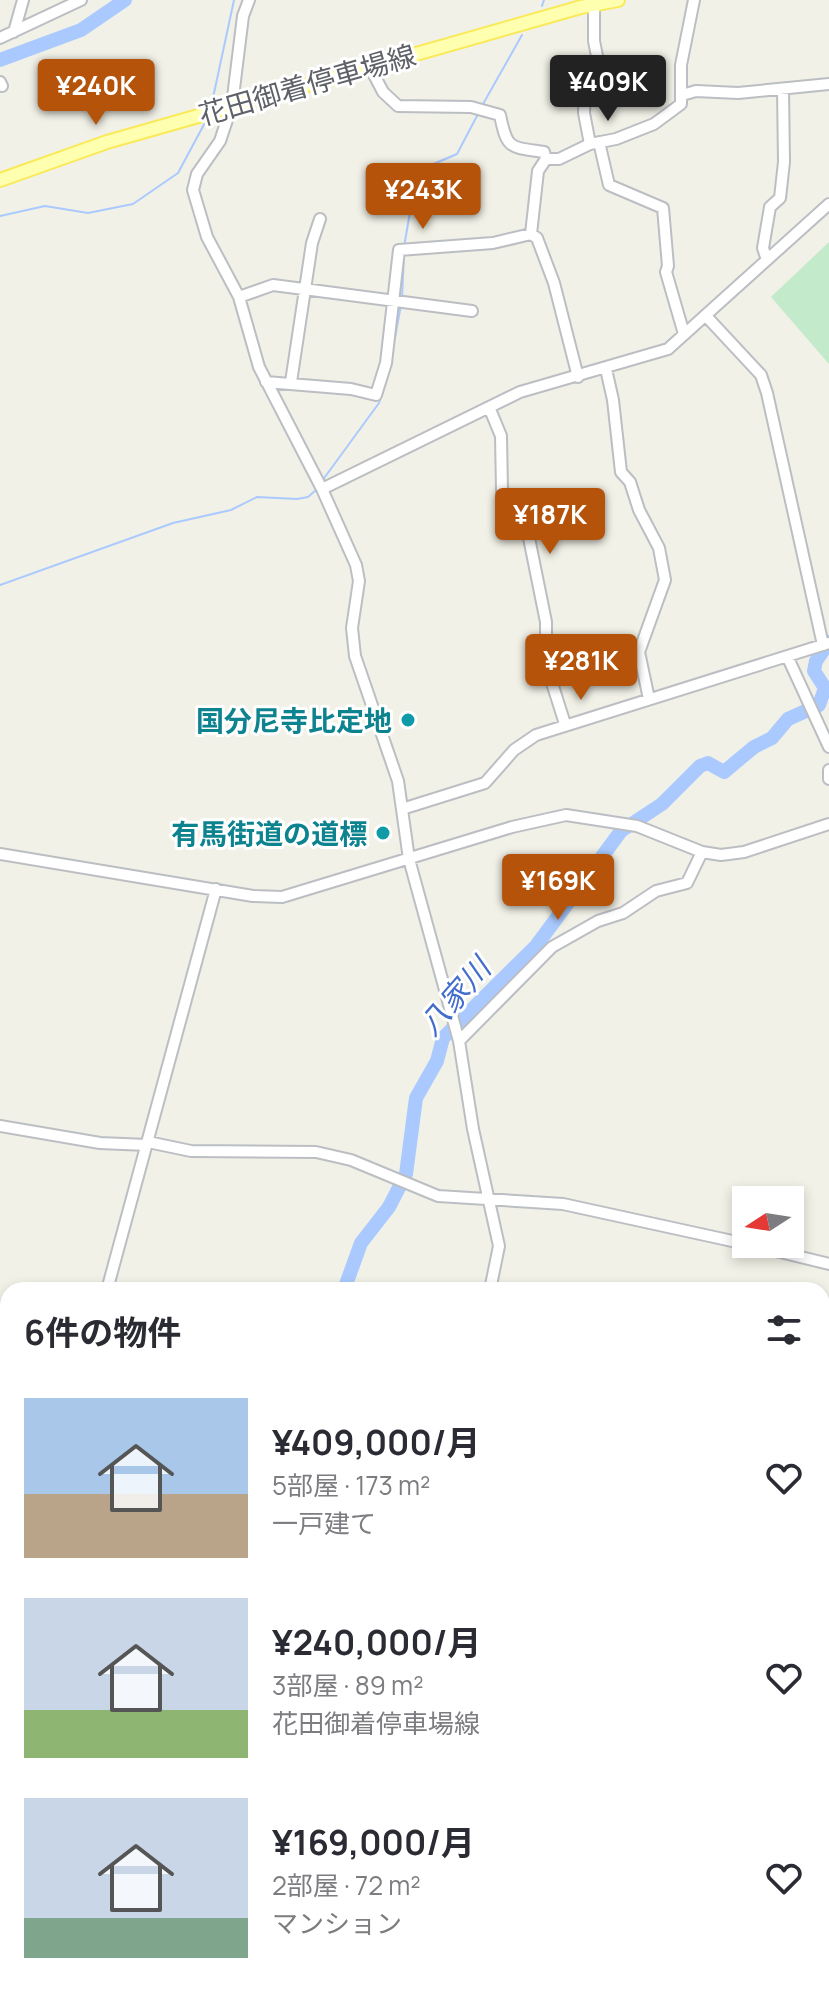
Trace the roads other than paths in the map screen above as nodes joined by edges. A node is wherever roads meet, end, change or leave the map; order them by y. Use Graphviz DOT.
graph roads {
  1 [pos="23,0"];
  2 [pos="81,0"];
  3 [pos="249,0"];
  4 [pos="618,0"];
  5 [pos="694,0"];
  6 [pos="594,4"];
  7 [pos="14,32"];
  8 [pos="0,38"];
  9 [pos="370,67"];
  10 [pos="829,84"];
  11 [pos="783,89"];
  12 [pos="682,95"];
  13 [pos="227,107"];
  14 [pos="594,143"];
  15 [pos="546,159"];
  16 [pos="0,180"];
  17 [pos="829,204"];
  18 [pos="320,219"];
  19 [pos="531,234"];
  20 [pos="767,260"];
  21 [pos="306,290"];
  22 [pos="239,297"];
  23 [pos="393,302"];
  24 [pos="472,311"];
  25 [pos="706,316"];
  26 [pos="684,334"];
  27 [pos="606,369"];
  28 [pos="578,377"];
  29 [pos="266,382"];
  30 [pos="291,382"];
  31 [pos="489,407"];
  32 [pos="322,489"];
  33 [pos="826,644"];
  34 [pos="788,658"];
  35 [pos="649,699"];
  36 [pos="565,724"];
  37 [pos="829,747"];
  38 [pos="829,770"];
  39 [pos="829,779"];
  40 [pos="402,809"];
  41 [pos="829,824"];
  42 [pos="702,852"];
  43 [pos="0,854"];
  44 [pos="409,859"];
  45 [pos="216,889"];
  46 [pos="459,1041"];
  47 [pos="0,1126"];
  48 [pos="148,1144"];
  49 [pos="490,1198"];
  50 [pos="732,1241"];
  51 [pos="804,1258"];
  52 [pos="829,1264"];
  53 [pos="109,1282"];
  54 [pos="492,1282"];
  1 -- 7 [label="street"];
  2 -- 7 [label="street"];
  3 -- 13 [label="street"];
  4 -- 6 [label="main road, 花田御着停車場線"];
  5 -- 12 [label="street"];
  6 -- 9 [label="main road, 花田御着停車場線"];
  6 -- 14 [label="street"];
  7 -- 8 [label="street"];
  9 -- 13 [label="main road, 花田御着停車場線"];
  9 -- 15 [label="street"];
  10 -- 11 [label="street"];
  11 -- 12 [label="street"];
  11 -- 20 [label="street"];
  12 -- 14 [label="street"];
  13 -- 16 [label="main road, 花田御着停車場線"];
  13 -- 22 [label="street"];
  14 -- 15 [label="street"];
  14 -- 26 [label="street"];
  15 -- 19 [label="street"];
  17 -- 20 [label="street"];
  18 -- 21 [label="street"];
  19 -- 23 [label="street"];
  19 -- 28 [label="street"];
  20 -- 25 [label="street"];
  21 -- 22 [label="street"];
  21 -- 23 [label="street"];
  21 -- 30 [label="street"];
  22 -- 29 [label="street"];
  23 -- 24 [label="street"];
  23 -- 30 [label="street"];
  25 -- 26 [label="street"];
  25 -- 33 [label="street"];
  26 -- 27 [label="street"];
  27 -- 28 [label="street"];
  27 -- 35 [label="street"];
  28 -- 31 [label="street"];
  29 -- 30 [label="street"];
  29 -- 32 [label="street"];
  31 -- 32 [label="street"];
  31 -- 36 [label="street"];
  32 -- 40 [label="street"];
  33 -- 34 [label="street"];
  34 -- 35 [label="street"];
  34 -- 37 [label="street"];
  35 -- 36 [label="street"];
  36 -- 40 [label="street"];
  38 -- 39 [label="street"];
  40 -- 44 [label="street"];
  41 -- 42 [label="street"];
  42 -- 44 [label="street"];
  42 -- 46 [label="street"];
  43 -- 45 [label="street"];
  44 -- 45 [label="street"];
  44 -- 46 [label="street"];
  45 -- 48 [label="street"];
  46 -- 49 [label="street"];
  47 -- 48 [label="street"];
  48 -- 49 [label="street"];
  48 -- 53 [label="street"];
  49 -- 50 [label="street"];
  49 -- 54 [label="street"];
  51 -- 52 [label="street"];
}
